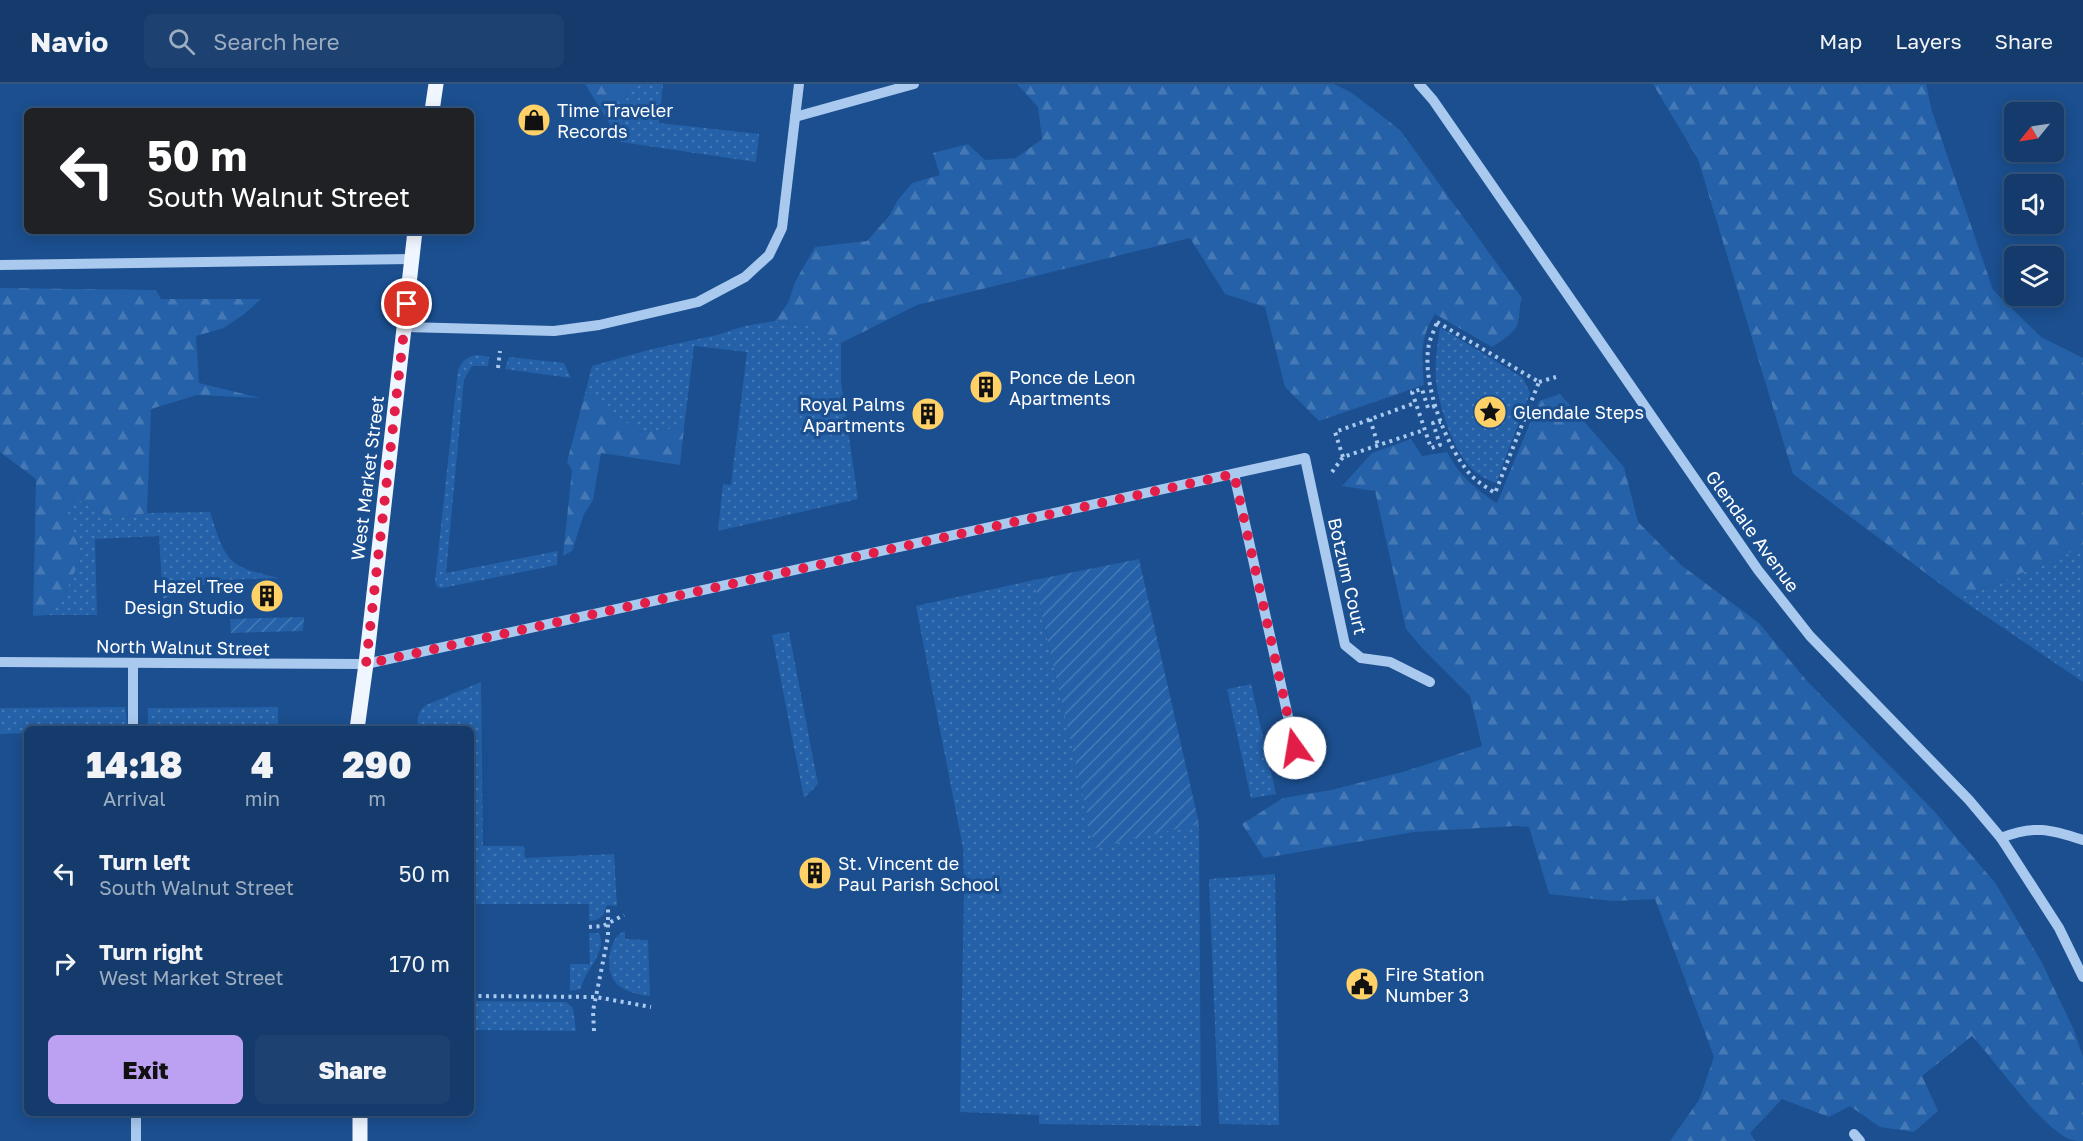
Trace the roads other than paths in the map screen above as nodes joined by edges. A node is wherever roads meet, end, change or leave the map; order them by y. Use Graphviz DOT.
graph roads {
  1 [pos="436,84"];
  2 [pos="799,84"];
  3 [pos="914,84"];
  4 [pos="1419,84"];
  5 [pos="432,108"];
  6 [pos="795,117"];
  7 [pos="415,234"];
  8 [pos="411,259"];
  9 [pos="0,265"];
  10 [pos="405,327"];
  11 [pos="1305,458"];
  12 [pos="1234,474"];
  13 [pos="0,662"];
  14 [pos="133,663"];
  15 [pos="366,664"];
  16 [pos="1430,682"];
  17 [pos="133,726"];
  18 [pos="357,726"];
  19 [pos="1295,748"];
  20 [pos="2001,838"];
  21 [pos="2083,840"];
  22 [pos="2083,976"];
  23 [pos="136,1116"];
  24 [pos="360,1116"];
  25 [pos="136,1141"];
  26 [pos="360,1141"];
  1 -- 5 [label="main road"];
  2 -- 6 [label="street"];
  3 -- 6 [label="street"];
  4 -- 20 [label="street, Glendale Avenue"];
  6 -- 10 [label="street"];
  7 -- 8 [label="main road, West Market Street"];
  8 -- 9 [label="street"];
  8 -- 10 [label="main road, West Market Street"];
  10 -- 15 [label="main road, West Market Street"];
  11 -- 12 [label="street, North Walnut Street"];
  11 -- 16 [label="street, Botzum Court"];
  12 -- 15 [label="street, North Walnut Street"];
  12 -- 19 [label="street"];
  13 -- 14 [label="street, North Walnut Street"];
  14 -- 15 [label="street, North Walnut Street"];
  14 -- 17 [label="street"];
  15 -- 18 [label="main road, West Market Street"];
  20 -- 21 [label="street"];
  20 -- 22 [label="street, Glendale Avenue"];
  23 -- 25 [label="street"];
  24 -- 26 [label="main road"];
}
